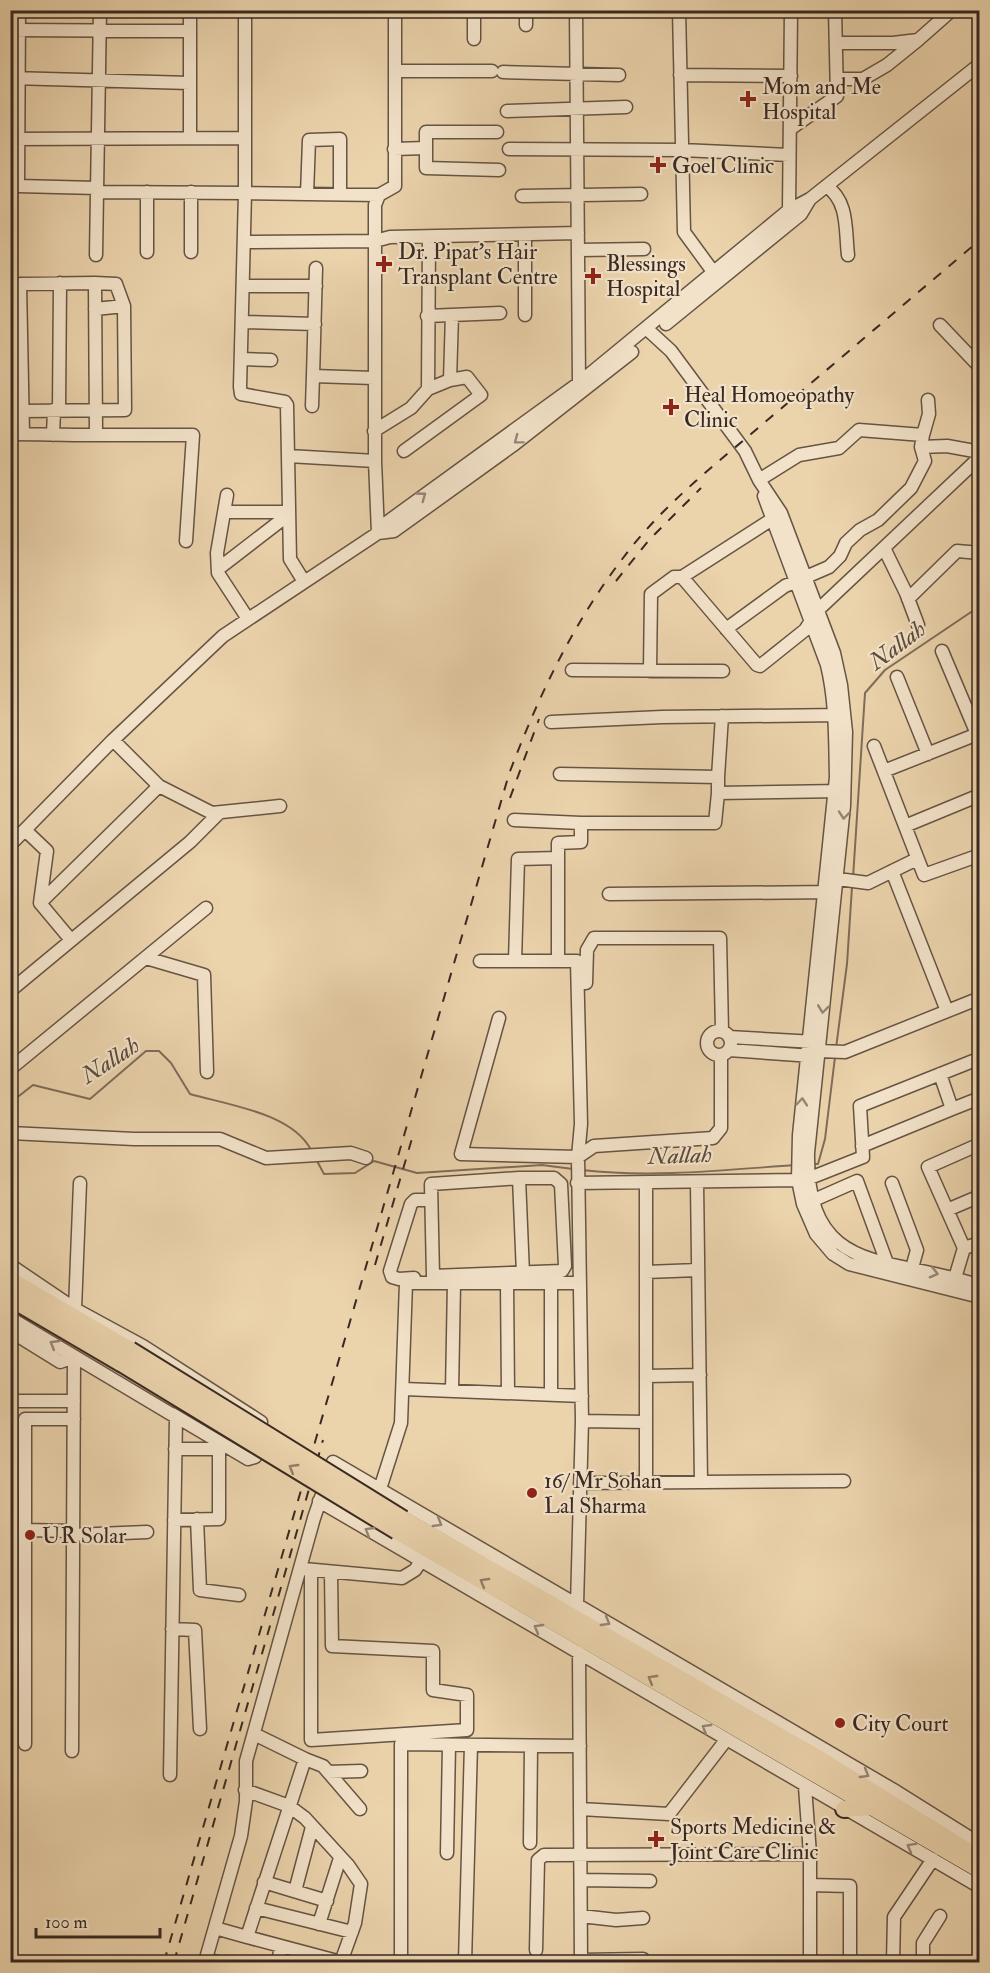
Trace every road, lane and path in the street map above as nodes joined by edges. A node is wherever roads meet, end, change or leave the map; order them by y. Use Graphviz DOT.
graph roads {
  1 [pos="19,10"];
  2 [pos="100,10"];
  3 [pos="190,10"];
  4 [pos="246,10"];
  5 [pos="394,10"];
  6 [pos="474,10"];
  7 [pos="526,10"];
  8 [pos="576,10"];
  9 [pos="679,10"];
  10 [pos="791,10"];
  11 [pos="835,10"];
  12 [pos="952,10"];
  13 [pos="526,25"];
  14 [pos="100,30"];
  15 [pos="15,31"];
  16 [pos="190,31"];
  17 [pos="474,39"];
  18 [pos="918,40"];
  19 [pos="837,43"];
  20 [pos="980,64"];
  21 [pos="395,71"];
  22 [pos="619,75"];
  23 [pos="680,75"];
  24 [pos="577,76"];
  25 [pos="791,76"];
  26 [pos="15,78"];
  27 [pos="837,79"];
  28 [pos="99,82"];
  29 [pos="190,83"];
  30 [pos="626,107"];
  31 [pos="576,109"];
  32 [pos="507,111"];
  33 [pos="790,129"];
  34 [pos="497,132"];
  35 [pos="190,138"];
  36 [pos="245,138"];
  37 [pos="15,139"];
  38 [pos="98,140"];
  39 [pos="426,148"];
  40 [pos="394,149"];
  41 [pos="509,149"];
  42 [pos="682,150"];
  43 [pos="575,151"];
  44 [pos="789,155"];
  45 [pos="499,170"];
  46 [pos="826,186"];
  47 [pos="14,189"];
  48 [pos="97,190"];
  49 [pos="147,192"];
  50 [pos="191,192"];
  51 [pos="244,193"];
  52 [pos="307,194"];
  53 [pos="340,194"];
  54 [pos="641,194"];
  55 [pos="379,195"];
  56 [pos="522,196"];
  57 [pos="578,196"];
  58 [pos="810,199"];
  59 [pos="789,210"];
  60 [pos="578,233"];
  61 [pos="525,235"];
  62 [pos="429,237"];
  63 [pos="244,242"];
  64 [pos="375,242"];
  65 [pos="644,249"];
  66 [pos="579,250"];
  67 [pos="147,252"];
  68 [pos="191,252"];
  69 [pos="96,255"];
  70 [pos="848,255"];
  71 [pos="316,268"];
  72 [pos="714,273"];
  73 [pos="60,283"];
  74 [pos="95,283"];
  75 [pos="15,284"];
  76 [pos="243,286"];
  77 [pos="316,286"];
  78 [pos="124,306"];
  79 [pos="95,309"];
  80 [pos="500,314"];
  81 [pos="452,315"];
  82 [pos="525,315"];
  83 [pos="427,316"];
  84 [pos="243,322"];
  85 [pos="315,324"];
  86 [pos="940,325"];
  87 [pos="650,332"];
  88 [pos="241,358"];
  89 [pos="271,360"];
  90 [pos="980,367"];
  91 [pos="314,376"];
  92 [pos="374,378"];
  93 [pos="450,380"];
  94 [pos="579,383"];
  95 [pos="429,389"];
  96 [pos="928,400"];
  97 [pos="312,406"];
  98 [pos="57,410"];
  99 [pos="96,410"];
  100 [pos="22,411"];
  101 [pos="374,431"];
  102 [pos="17,434"];
  103 [pos="53,435"];
  104 [pos="96,435"];
  105 [pos="922,441"];
  106 [pos="404,451"];
  107 [pos="980,452"];
  108 [pos="288,456"];
  109 [pos="980,457"];
  110 [pos="375,461"];
  111 [pos="759,480"];
  112 [pos="227,495"];
  113 [pos="225,512"];
  114 [pos="289,513"];
  115 [pos="776,517"];
  116 [pos="378,533"];
  117 [pos="186,541"];
  118 [pos="884,548"];
  119 [pos="980,553"];
  120 [pos="218,569"];
  121 [pos="682,577"];
  122 [pos="801,578"];
  123 [pos="303,580"];
  124 [pos="908,598"];
  125 [pos="818,610"];
  126 [pos="248,619"];
  127 [pos="811,623"];
  128 [pos="918,625"];
  129 [pos="726,629"];
  130 [pos="942,651"];
  131 [pos="572,670"];
  132 [pos="650,671"];
  133 [pos="723,671"];
  134 [pos="897,677"];
  135 [pos="722,716"];
  136 [pos="840,716"];
  137 [pos="551,722"];
  138 [pos="978,734"];
  139 [pos="112,740"];
  140 [pos="874,746"];
  141 [pos="928,754"];
  142 [pos="884,771"];
  143 [pos="560,774"];
  144 [pos="718,777"];
  145 [pos="159,786"];
  146 [pos="840,791"];
  147 [pos="718,793"];
  148 [pos="980,795"];
  149 [pos="280,806"];
  150 [pos="219,813"];
  151 [pos="514,820"];
  152 [pos="581,823"];
  153 [pos="905,826"];
  154 [pos="25,830"];
  155 [pos="10,845"];
  156 [pos="980,855"];
  157 [pos="558,858"];
  158 [pos="917,859"];
  159 [pos="892,871"];
  160 [pos="838,879"];
  161 [pos="831,892"];
  162 [pos="609,894"];
  163 [pos="40,903"];
  164 [pos="206,908"];
  165 [pos="71,940"];
  166 [pos="146,958"];
  167 [pos="480,961"];
  168 [pos="515,961"];
  169 [pos="558,962"];
  170 [pos="586,989"];
  171 [pos="10,991"];
  172 [pos="980,998"];
  173 [pos="947,1011"];
  174 [pos="499,1018"];
  175 [pos="726,1034"];
  176 [pos="816,1050"];
  177 [pos="725,1052"];
  178 [pos="973,1061"];
  179 [pos="10,1069"];
  180 [pos="207,1072"];
  181 [pos="940,1074"];
  182 [pos="980,1098"];
  183 [pos="952,1109"];
  184 [pos="10,1133"];
  185 [pos="980,1144"];
  186 [pos="862,1146"];
  187 [pos="578,1157"];
  188 [pos="366,1158"];
  189 [pos="804,1170"];
  190 [pos="519,1178"];
  191 [pos="80,1183"];
  192 [pos="577,1183"];
  193 [pos="697,1183"];
  194 [pos="646,1184"];
  195 [pos="892,1184"];
  196 [pos="980,1196"];
  197 [pos="430,1200"];
  198 [pos="814,1200"];
  199 [pos="947,1210"];
  200 [pos="564,1229"];
  201 [pos="578,1230"];
  202 [pos="980,1244"];
  203 [pos="964,1248"];
  204 [pos="887,1263"];
  205 [pos="10,1265"];
  206 [pos="912,1268"];
  207 [pos="698,1270"];
  208 [pos="646,1272"];
  209 [pos="523,1274"];
  210 [pos="433,1276"];
  211 [pos="955,1278"];
  212 [pos="10,1280"];
  213 [pos="454,1283"];
  214 [pos="507,1283"];
  215 [pos="579,1283"];
  216 [pos="551,1284"];
  217 [pos="980,1287"];
  218 [pos="980,1297"];
  219 [pos="10,1298"];
  220 [pos="75,1309"];
  221 [pos="10,1318"];
  222 [pos="10,1331"];
  223 [pos="143,1346"];
  224 [pos="74,1357"];
  225 [pos="700,1375"];
  226 [pos="646,1376"];
  227 [pos="122,1385"];
  228 [pos="404,1389"];
  229 [pos="452,1391"];
  230 [pos="508,1393"];
  231 [pos="551,1395"];
  232 [pos="582,1396"];
  233 [pos="10,1401"];
  234 [pos="74,1401"];
  235 [pos="74,1419"];
  236 [pos="582,1421"];
  237 [pos="646,1422"];
  238 [pos="219,1445"];
  239 [pos="175,1449"];
  240 [pos="844,1481"];
  241 [pos="646,1482"];
  242 [pos="701,1482"];
  243 [pos="580,1483"];
  244 [pos="380,1489"];
  245 [pos="319,1501"];
  246 [pos="197,1519"];
  247 [pos="174,1520"];
  248 [pos="25,1530"];
  249 [pos="147,1532"];
  250 [pos="73,1533"];
  251 [pos="421,1561"];
  252 [pos="306,1570"];
  253 [pos="331,1573"];
  254 [pos="239,1595"];
  255 [pos="577,1605"];
  256 [pos="172,1629"];
  257 [pos="579,1652"];
  258 [pos="200,1729"];
  259 [pos="254,1734"];
  260 [pos="726,1740"];
  261 [pos="25,1744"];
  262 [pos="449,1745"];
  263 [pos="471,1745"];
  264 [pos="531,1746"];
  265 [pos="580,1746"];
  266 [pos="72,1751"];
  267 [pos="305,1759"];
  268 [pos="361,1771"];
  269 [pos="328,1772"];
  270 [pos="813,1773"];
  271 [pos="170,1775"];
  272 [pos="245,1790"];
  273 [pos="289,1806"];
  274 [pos="873,1807"];
  275 [pos="360,1809"];
  276 [pos="580,1809"];
  277 [pos="844,1809"];
  278 [pos="312,1827"];
  279 [pos="942,1833"];
  280 [pos="973,1841"];
  281 [pos="530,1843"];
  282 [pos="447,1853"];
  283 [pos="810,1854"];
  284 [pos="581,1855"];
  285 [pos="340,1858"];
  286 [pos="933,1859"];
  287 [pos="980,1859"];
  288 [pos="980,1870"];
  289 [pos="581,1880"];
  290 [pos="650,1881"];
  291 [pos="264,1882"];
  292 [pos="810,1885"];
  293 [pos="980,1887"];
  294 [pos="295,1892"];
  295 [pos="327,1901"];
  296 [pos="256,1908"];
  297 [pos="581,1916"];
  298 [pos="940,1916"];
  299 [pos="643,1918"];
  300 [pos="319,1924"];
  301 [pos="215,1928"];
  302 [pos="352,1932"];
  303 [pos="247,1937"];
  304 [pos="282,1947"];
  305 [pos="536,1950"];
  306 [pos="643,1959"];
  307 [pos="210,1961"];
  308 [pos="581,1961"];
  309 [pos="277,1962"];
  310 [pos="341,1962"];
  311 [pos="401,1962"];
  312 [pos="465,1962"];
  313 [pos="810,1962"];
  314 [pos="850,1962"];
  315 [pos="893,1962"];
  316 [pos="923,1962"];
  1 -- 15 [label="street"];
  2 -- 14 [label="street"];
  3 -- 16 [label="street"];
  4 -- 36 [label="street"];
  5 -- 21 [label="street"];
  6 -- 17 [label="street"];
  7 -- 13 [label="street"];
  8 -- 24 [label="street"];
  9 -- 23 [label="street"];
  10 -- 25 [label="street"];
  11 -- 19 [label="street"];
  12 -- 18 [label="street"];
  14 -- 15 [label="street"];
  14 -- 16 [label="street"];
  14 -- 28 [label="street"];
  15 -- 26 [label="street"];
  16 -- 29 [label="street"];
  18 -- 19 [label="street"];
  18 -- 27 [label="street"];
  19 -- 27 [label="street"];
  20 -- 46 [label="street"];
  21 -- 24 [label="street"];
  21 -- 40 [label="street"];
  22 -- 24 [label="street"];
  23 -- 25 [label="street"];
  23 -- 42 [label="street"];
  24 -- 31 [label="street"];
  25 -- 33 [label="street"];
  26 -- 28 [label="street"];
  26 -- 37 [label="street"];
  27 -- 33 [label="street"];
  28 -- 29 [label="street"];
  28 -- 38 [label="street"];
  29 -- 35 [label="street"];
  30 -- 31 [label="street"];
  31 -- 32 [label="street"];
  31 -- 43 [label="street"];
  33 -- 44 [label="street"];
  34 -- 39 [label="street"];
  35 -- 36 [label="street"];
  35 -- 38 [label="street"];
  36 -- 51 [label="street"];
  37 -- 38 [label="street"];
  37 -- 47 [label="street"];
  38 -- 48 [label="street"];
  39 -- 40 [label="street"];
  39 -- 45 [label="street"];
  40 -- 55 [label="street"];
  41 -- 43 [label="street"];
  42 -- 43 [label="street"];
  42 -- 44 [label="street"];
  42 -- 72 [label="street"];
  43 -- 57 [label="street"];
  44 -- 59 [label="street"];
  46 -- 58 [label="street"];
  46 -- 70 [label="street"];
  47 -- 48 [label="street"];
  48 -- 49 [label="street"];
  48 -- 69 [label="street"];
  49 -- 50 [label="street"];
  49 -- 67 [label="street"];
  50 -- 51 [label="street"];
  50 -- 68 [label="street"];
  51 -- 52 [label="street"];
  51 -- 63 [label="street"];
  52 -- 53 [label="street"];
  52 -- 53 [label="street"];
  53 -- 55 [label="street"];
  54 -- 57 [label="street"];
  55 -- 64 [label="street"];
  56 -- 57 [label="street"];
  57 -- 60 [label="street"];
  58 -- 59 [label="street"];
  58 -- 87 [label="street"];
  59 -- 72 [label="street"];
  60 -- 61 [label="street"];
  60 -- 66 [label="street"];
  61 -- 62 [label="street"];
  61 -- 82 [label="street"];
  62 -- 64 [label="street"];
  62 -- 83 [label="street"];
  63 -- 64 [label="street"];
  63 -- 76 [label="street"];
  64 -- 92 [label="street"];
  65 -- 66 [label="street"];
  66 -- 94 [label="street"];
  71 -- 77 [label="street"];
  72 -- 87 [label="street"];
  73 -- 74 [label="street"];
  73 -- 75 [label="street"];
  73 -- 98 [label="street"];
  74 -- 78 [label="street"];
  74 -- 79 [label="street"];
  75 -- 100 [label="street"];
  76 -- 77 [label="street"];
  76 -- 84 [label="street"];
  77 -- 85 [label="street"];
  78 -- 79 [label="street"];
  78 -- 99 [label="street"];
  79 -- 99 [label="street"];
  80 -- 81 [label="street"];
  81 -- 83 [label="street"];
  81 -- 93 [label="street"];
  83 -- 95 [label="street"];
  84 -- 85 [label="street"];
  84 -- 88 [label="street"];
  85 -- 91 [label="street"];
  86 -- 90 [label="street"];
  87 -- 94 [label="street"];
  87 -- 111 [label="street"];
  87 -- 116 [label="street, one-way"];
  88 -- 89 [label="street"];
  88 -- 108 [label="street"];
  91 -- 92 [label="street"];
  91 -- 97 [label="street"];
  92 -- 101 [label="street"];
  93 -- 95 [label="street"];
  93 -- 106 [label="street"];
  116 -- 94 [label="street, one-way"];
  95 -- 101 [label="street"];
  96 -- 105 [label="street"];
  98 -- 99 [label="street"];
  98 -- 100 [label="street"];
  98 -- 103 [label="street"];
  99 -- 104 [label="street"];
  100 -- 102 [label="street"];
  101 -- 110 [label="street"];
  102 -- 103 [label="street"];
  103 -- 104 [label="street"];
  104 -- 117 [label="street"];
  105 -- 107 [label="street"];
  105 -- 111 [label="street"];
  105 -- 122 [label="street"];
  108 -- 110 [label="street"];
  108 -- 114 [label="street"];
  109 -- 118 [label="street"];
  110 -- 116 [label="street"];
  111 -- 115 [label="street"];
  112 -- 113 [label="street"];
  113 -- 114 [label="street"];
  113 -- 120 [label="street"];
  114 -- 120 [label="street"];
  114 -- 123 [label="street"];
  115 -- 121 [label="street"];
  115 -- 122 [label="street"];
  116 -- 123 [label="street"];
  118 -- 124 [label="street"];
  118 -- 125 [label="street"];
  119 -- 124 [label="street"];
  120 -- 126 [label="street"];
  121 -- 129 [label="street"];
  121 -- 132 [label="street"];
  122 -- 125 [label="street"];
  122 -- 127 [label="street"];
  122 -- 129 [label="street"];
  123 -- 126 [label="street"];
  124 -- 128 [label="street"];
  125 -- 127 [label="street"];
  125 -- 136 [label="street"];
  126 -- 139 [label="street"];
  127 -- 129 [label="street"];
  127 -- 136 [label="street"];
  130 -- 138 [label="street"];
  131 -- 132 [label="street"];
  132 -- 133 [label="street"];
  134 -- 141 [label="street"];
  135 -- 136 [label="street"];
  135 -- 137 [label="street"];
  135 -- 144 [label="street"];
  136 -- 146 [label="street"];
  138 -- 141 [label="street"];
  139 -- 145 [label="street"];
  139 -- 154 [label="street"];
  140 -- 142 [label="street"];
  141 -- 142 [label="street"];
  142 -- 153 [label="street"];
  143 -- 144 [label="street"];
  144 -- 147 [label="street"];
  145 -- 150 [label="street"];
  145 -- 163 [label="street"];
  146 -- 147 [label="street"];
  146 -- 160 [label="street, one-way"];
  146 -- 161 [label="street"];
  147 -- 152 [label="street"];
  148 -- 153 [label="street"];
  149 -- 150 [label="street"];
  150 -- 165 [label="street"];
  151 -- 152 [label="street"];
  152 -- 157 [label="street"];
  153 -- 158 [label="street"];
  154 -- 155 [label="street"];
  154 -- 163 [label="street"];
  156 -- 158 [label="street"];
  157 -- 168 [label="street"];
  157 -- 169 [label="street"];
  158 -- 159 [label="street"];
  159 -- 160 [label="street"];
  159 -- 173 [label="street"];
  160 -- 161 [label="street"];
  161 -- 162 [label="street"];
  161 -- 176 [label="street"];
  163 -- 165 [label="street"];
  164 -- 166 [label="street"];
  165 -- 171 [label="street"];
  166 -- 179 [label="street"];
  166 -- 180 [label="street"];
  167 -- 168 [label="street"];
  168 -- 169 [label="street"];
  169 -- 187 [label="street"];
  170 -- 175 [label="street"];
  172 -- 173 [label="street"];
  173 -- 176 [label="street"];
  174 -- 187 [label="street"];
  175 -- 176 [label="street"];
  175 -- 177 [label="street"];
  175 -- 177 [label="street"];
  176 -- 177 [label="street"];
  176 -- 189 [label="street"];
  177 -- 187 [label="street"];
  178 -- 181 [label="street"];
  181 -- 183 [label="street"];
  181 -- 186 [label="street"];
  182 -- 183 [label="street"];
  183 -- 186 [label="street"];
  184 -- 188 [label="street"];
  185 -- 199 [label="street"];
  186 -- 189 [label="street"];
  187 -- 192 [label="street"];
  189 -- 193 [label="street"];
  189 -- 198 [label="street"];
  189 -- 218 [label="street"];
  190 -- 197 [label="street"];
  190 -- 200 [label="street"];
  190 -- 209 [label="street"];
  191 -- 220 [label="street"];
  192 -- 194 [label="street"];
  192 -- 201 [label="street"];
  193 -- 194 [label="street"];
  193 -- 207 [label="street"];
  194 -- 208 [label="street"];
  195 -- 206 [label="street"];
  196 -- 199 [label="street"];
  197 -- 210 [label="street"];
  197 -- 210 [label="street"];
  198 -- 204 [label="street"];
  198 -- 204 [label="street"];
  199 -- 203 [label="street"];
  200 -- 201 [label="street"];
  200 -- 209 [label="street"];
  201 -- 215 [label="street"];
  202 -- 203 [label="street"];
  203 -- 211 [label="street"];
  204 -- 206 [label="street"];
  205 -- 220 [label="street"];
  206 -- 211 [label="street, one-way"];
  207 -- 208 [label="street"];
  207 -- 225 [label="street"];
  208 -- 226 [label="street"];
  209 -- 210 [label="street"];
  211 -- 217 [label="street"];
  212 -- 270 [label="highway, bridge"];
  213 -- 214 [label="street"];
  213 -- 228 [label="street"];
  213 -- 229 [label="street"];
  214 -- 216 [label="street"];
  214 -- 230 [label="street"];
  215 -- 216 [label="street"];
  215 -- 232 [label="street"];
  216 -- 231 [label="street"];
  270 -- 219 [label="highway, one-way, bridge"];
  220 -- 223 [label="street"];
  224 -- 221 [label="street, one-way"];
  222 -- 224 [label="street"];
  223 -- 227 [label="street"];
  223 -- 238 [label="street"];
  224 -- 227 [label="street"];
  224 -- 234 [label="street"];
  225 -- 226 [label="street"];
  225 -- 242 [label="street"];
  226 -- 237 [label="street"];
  227 -- 238 [label="street"];
  227 -- 239 [label="street"];
  228 -- 229 [label="street"];
  228 -- 244 [label="street"];
  229 -- 230 [label="street"];
  230 -- 231 [label="street"];
  231 -- 232 [label="street"];
  232 -- 236 [label="street"];
  233 -- 234 [label="street"];
  234 -- 235 [label="street"];
  235 -- 248 [label="street"];
  235 -- 250 [label="street"];
  236 -- 237 [label="street"];
  236 -- 243 [label="street"];
  237 -- 241 [label="street"];
  238 -- 239 [label="street"];
  238 -- 246 [label="street"];
  239 -- 247 [label="street"];
  240 -- 242 [label="street"];
  241 -- 242 [label="street"];
  241 -- 243 [label="street"];
  243 -- 255 [label="street"];
  244 -- 245 [label="street"];
  244 -- 255 [label="street, one-way"];
  251 -- 245 [label="street, one-way"];
  245 -- 252 [label="street"];
  246 -- 247 [label="street"];
  246 -- 254 [label="street"];
  247 -- 256 [label="street"];
  248 -- 250 [label="street"];
  248 -- 261 [label="street"];
  249 -- 250 [label="street"];
  250 -- 266 [label="street"];
  251 -- 253 [label="street"];
  257 -- 251 [label="street, one-way"];
  252 -- 253 [label="street"];
  252 -- 253 [label="street"];
  252 -- 259 [label="street"];
  255 -- 280 [label="street, one-way"];
  256 -- 258 [label="street"];
  256 -- 271 [label="street"];
  260 -- 257 [label="street, one-way"];
  257 -- 265 [label="street"];
  259 -- 267 [label="street"];
  259 -- 272 [label="street"];
  260 -- 270 [label="street"];
  260 -- 276 [label="street"];
  262 -- 263 [label="street"];
  262 -- 282 [label="street"];
  262 -- 311 [label="street"];
  263 -- 264 [label="street"];
  263 -- 312 [label="street"];
  264 -- 265 [label="street"];
  264 -- 281 [label="street"];
  265 -- 276 [label="street"];
  267 -- 269 [label="street"];
  267 -- 273 [label="street"];
  268 -- 269 [label="street"];
  269 -- 275 [label="street"];
  270 -- 274 [label="highway"];
  270 -- 277 [label="street"];
  270 -- 279 [label="highway"];
  270 -- 283 [label="street"];
  272 -- 273 [label="street"];
  272 -- 301 [label="street"];
  273 -- 278 [label="street"];
  273 -- 291 [label="street"];
  274 -- 277 [label="highway"];
  274 -- 288 [label="highway"];
  276 -- 284 [label="street"];
  286 -- 277 [label="street, one-way"];
  278 -- 285 [label="street"];
  278 -- 294 [label="street"];
  279 -- 280 [label="highway"];
  279 -- 287 [label="highway"];
  283 -- 284 [label="street"];
  283 -- 292 [label="street"];
  284 -- 289 [label="street"];
  284 -- 305 [label="street"];
  285 -- 295 [label="street"];
  285 -- 302 [label="street"];
  286 -- 293 [label="street"];
  286 -- 315 [label="street"];
  289 -- 290 [label="street"];
  289 -- 297 [label="street"];
  291 -- 294 [label="street"];
  291 -- 296 [label="street"];
  292 -- 313 [label="street"];
  292 -- 314 [label="street"];
  294 -- 295 [label="street"];
  295 -- 300 [label="street"];
  296 -- 300 [label="street"];
  296 -- 303 [label="street"];
  297 -- 299 [label="street"];
  297 -- 308 [label="street"];
  298 -- 316 [label="street"];
  300 -- 302 [label="street"];
  301 -- 303 [label="street"];
  301 -- 307 [label="street"];
  302 -- 310 [label="street"];
  303 -- 304 [label="street"];
  304 -- 309 [label="street"];
  304 -- 310 [label="street"];
  306 -- 308 [label="street"];
}
